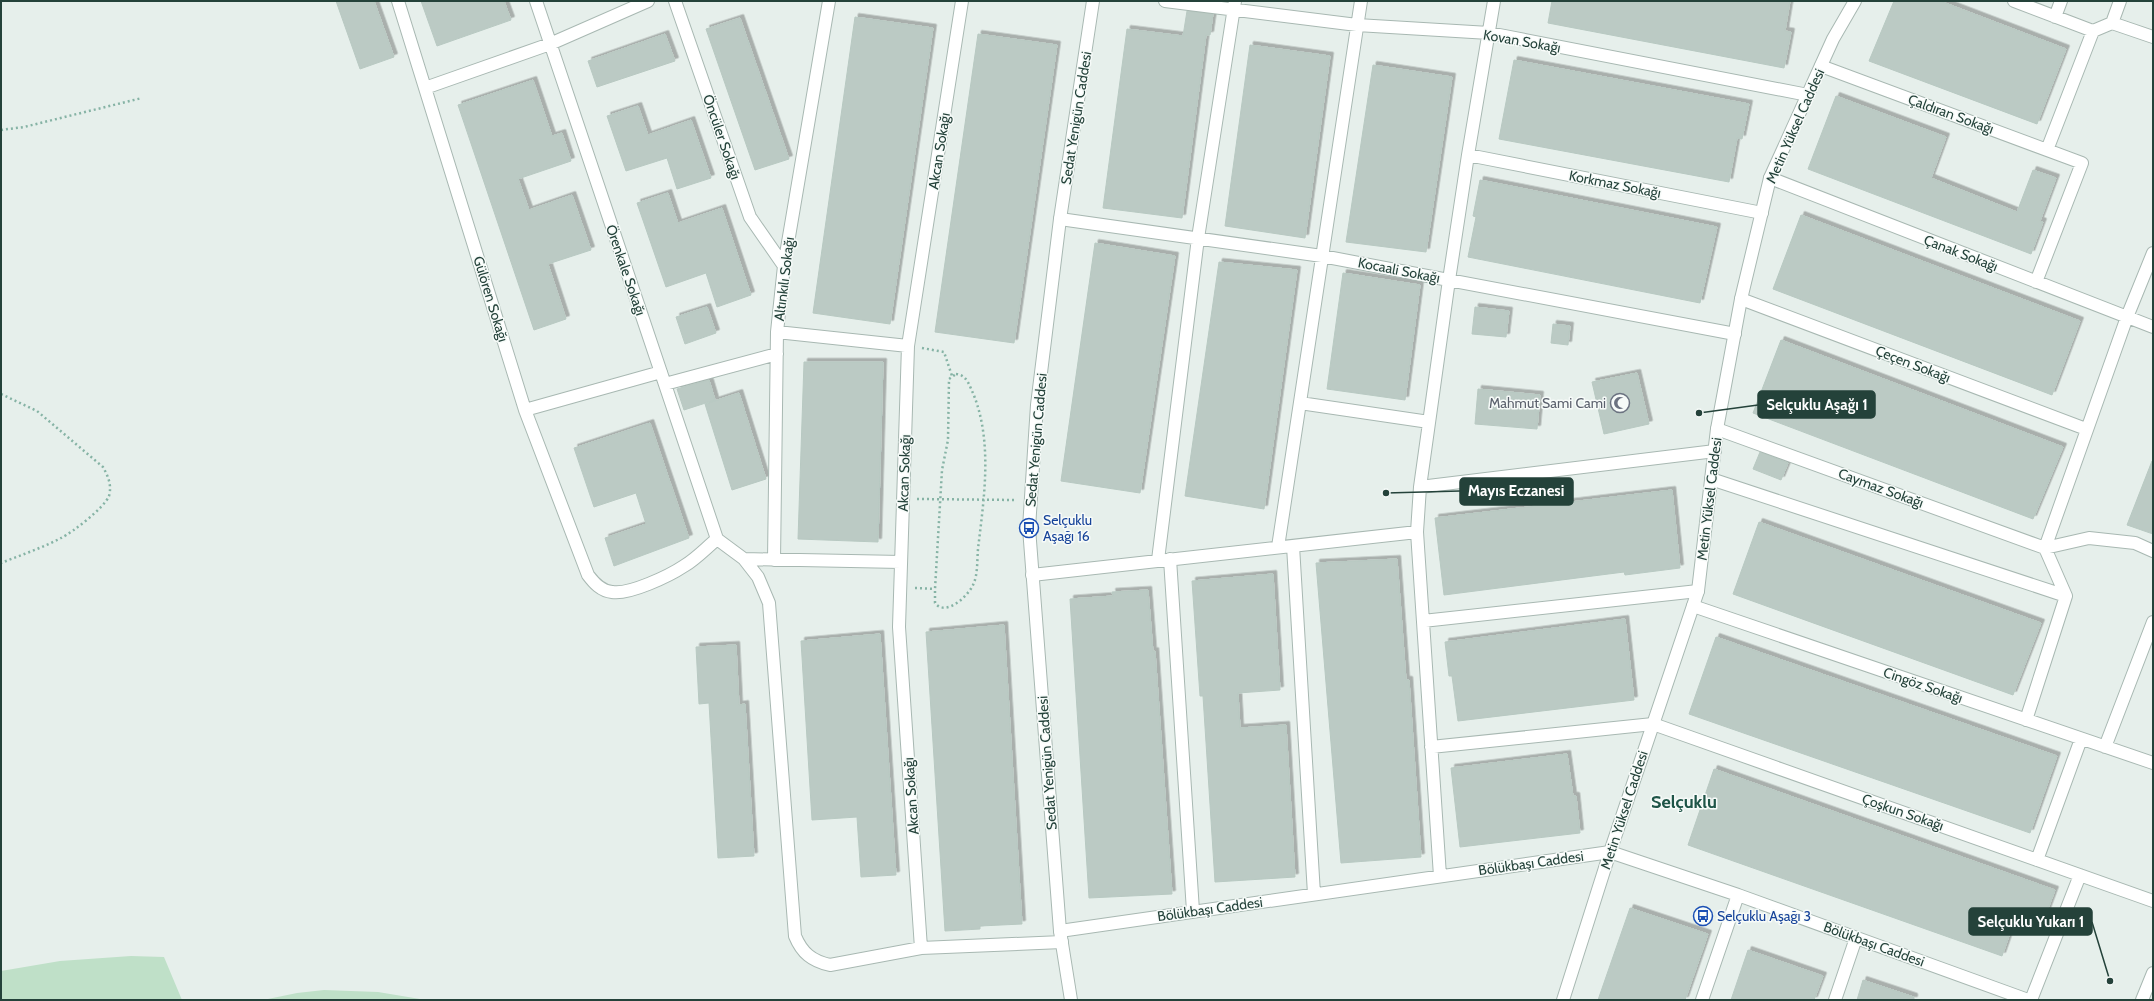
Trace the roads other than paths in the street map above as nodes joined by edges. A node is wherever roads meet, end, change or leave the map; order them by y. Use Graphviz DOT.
graph roads {
  1 [pos="398,1"];
  2 [pos="536,1"];
  3 [pos="648,1"];
  4 [pos="675,1"];
  5 [pos="829,1"];
  6 [pos="962,1"];
  7 [pos="1094,1"];
  8 [pos="1165,1"];
  9 [pos="1361,1"];
  10 [pos="1494,1"];
  11 [pos="1855,1"];
  12 [pos="2014,1"];
  13 [pos="2061,1"];
  14 [pos="2120,1"];
  15 [pos="1234,6"];
  16 [pos="2055,17"];
  17 [pos="2112,22"];
  18 [pos="1357,25"];
  19 [pos="2093,31"];
  20 [pos="1489,33"];
  21 [pos="2153,37"];
  22 [pos="550,44"];
  23 [pos="1821,66"];
  24 [pos="425,88"];
  25 [pos="1808,95"];
  26 [pos="2047,150"];
  27 [pos="1468,155"];
  28 [pos="1770,178"];
  29 [pos="1762,213"];
  30 [pos="1060,219"];
  31 [pos="1198,238"];
  32 [pos="2153,253"];
  33 [pos="1322,256"];
  34 [pos="784,266"];
  35 [pos="1449,280"];
  36 [pos="2036,282"];
  37 [pos="1741,300"];
  38 [pos="2127,317"];
  39 [pos="2153,327"];
  40 [pos="777,332"];
  41 [pos="1735,334"];
  42 [pos="908,346"];
  43 [pos="777,354"];
  44 [pos="661,372"];
  45 [pos="665,384"];
  46 [pos="1300,403"];
  47 [pos="525,410"];
  48 [pos="1429,422"];
  49 [pos="1717,429"];
  50 [pos="2086,429"];
  51 [pos="1715,451"];
  52 [pos="1711,479"];
  53 [pos="1420,487"];
  54 [pos="1417,532"];
  55 [pos="717,539"];
  56 [pos="1293,546"];
  57 [pos="1278,547"];
  58 [pos="2045,548"];
  59 [pos="2153,551"];
  60 [pos="744,559"];
  61 [pos="774,560"];
  62 [pos="1164,560"];
  63 [pos="901,562"];
  64 [pos="1032,575"];
  65 [pos="1698,591"];
  66 [pos="2066,596"];
  67 [pos="1693,606"];
  68 [pos="1423,621"];
  69 [pos="2153,622"];
  70 [pos="2026,720"];
  71 [pos="1653,724"];
  72 [pos="2081,739"];
  73 [pos="1431,747"];
  74 [pos="2105,747"];
  75 [pos="2153,763"];
  76 [pos="1610,852"];
  77 [pos="2037,860"];
  78 [pos="2080,875"];
  79 [pos="1440,876"];
  80 [pos="1314,894"];
  81 [pos="1738,895"];
  82 [pos="2153,901"];
  83 [pos="1194,912"];
  84 [pos="1061,936"];
  85 [pos="1856,938"];
  86 [pos="921,948"];
  87 [pos="2153,973"];
  88 [pos="1071,1000"];
  89 [pos="1563,1000"];
  90 [pos="1702,1000"];
  91 [pos="1835,1000"];
  92 [pos="2029,1000"];
  93 [pos="2142,1000"];
  1 -- 24 [label="street, Gülören Sokağı"];
  2 -- 22 [label="street, Örenkale Sokağı"];
  3 -- 22 [label="street"];
  4 -- 34 [label="street, Öncüler Sokağı"];
  5 -- 34 [label="street, Altınkılı Sokağı"];
  6 -- 42 [label="street, Akcan Sokağı"];
  7 -- 30 [label="street, Sedat Yenigün Caddesi"];
  8 -- 15 [label="street, Kovan Sokağı"];
  9 -- 18 [label="street"];
  10 -- 20 [label="street"];
  11 -- 23 [label="street, Metin Yüksel Caddesi"];
  12 -- 16 [label="street"];
  13 -- 16 [label="street"];
  14 -- 17 [label="street"];
  15 -- 18 [label="street, Kovan Sokağı"];
  15 -- 31 [label="street"];
  16 -- 19 [label="street"];
  17 -- 19 [label="street"];
  17 -- 21 [label="street"];
  18 -- 20 [label="street, Kovan Sokağı"];
  18 -- 33 [label="street"];
  19 -- 26 [label="street"];
  20 -- 25 [label="street, Kovan Sokağı"];
  20 -- 27 [label="street"];
  22 -- 24 [label="street"];
  22 -- 44 [label="street, Örenkale Sokağı"];
  23 -- 25 [label="street, Metin Yüksel Caddesi"];
  23 -- 26 [label="street, Çaldıran Sokağı"];
  24 -- 47 [label="street, Gülören Sokağı"];
  25 -- 28 [label="street, Metin Yüksel Caddesi"];
  26 -- 36 [label="street, Çaldıran Sokağı"];
  27 -- 29 [label="street, Korkmaz Sokağı"];
  27 -- 35 [label="street"];
  28 -- 29 [label="street, Metin Yüksel Caddesi"];
  28 -- 36 [label="street, Çanak Sokağı"];
  29 -- 37 [label="street, Metin Yüksel Caddesi"];
  30 -- 31 [label="street, Kocaali Sokağı"];
  30 -- 64 [label="street, Sedat Yenigün Caddesi"];
  31 -- 33 [label="street, Kocaali Sokağı"];
  31 -- 62 [label="street"];
  32 -- 38 [label="street"];
  33 -- 35 [label="street, Kocaali Sokağı"];
  33 -- 46 [label="street"];
  34 -- 40 [label="street, Altınkılı Sokağı"];
  35 -- 41 [label="street, Kocaali Sokağı"];
  35 -- 48 [label="street"];
  36 -- 38 [label="street, Çanak Sokağı"];
  37 -- 41 [label="street, Metin Yüksel Caddesi"];
  37 -- 50 [label="street, Çeçen Sokağı"];
  38 -- 39 [label="street, Çanak Sokağı"];
  38 -- 50 [label="street"];
  40 -- 42 [label="street"];
  40 -- 43 [label="street, Altınkılı Sokağı"];
  41 -- 49 [label="street, Metin Yüksel Caddesi"];
  42 -- 63 [label="street, Akcan Sokağı"];
  43 -- 45 [label="street"];
  43 -- 61 [label="street, Altınkılı Sokağı"];
  44 -- 45 [label="street, Örenkale Sokağı"];
  44 -- 47 [label="street"];
  45 -- 55 [label="street, Örenkale Sokağı"];
  46 -- 48 [label="street"];
  46 -- 57 [label="street"];
  47 -- 55 [label="street, Gülören Sokağı"];
  48 -- 53 [label="street"];
  49 -- 51 [label="street, Metin Yüksel Caddesi"];
  49 -- 58 [label="street, Caymaz Sokağı"];
  50 -- 58 [label="street"];
  51 -- 52 [label="street, Metin Yüksel Caddesi"];
  51 -- 53 [label="street"];
  52 -- 65 [label="street, Metin Yüksel Caddesi"];
  52 -- 66 [label="street"];
  53 -- 54 [label="street"];
  54 -- 56 [label="street"];
  54 -- 68 [label="street"];
  55 -- 60 [label="street, Bölükbaşı Caddesi"];
  56 -- 57 [label="street"];
  56 -- 80 [label="street"];
  57 -- 62 [label="street"];
  58 -- 59 [label="street"];
  58 -- 66 [label="street"];
  60 -- 61 [label="street"];
  60 -- 86 [label="street, Bölükbaşı Caddesi"];
  61 -- 63 [label="street"];
  62 -- 64 [label="street"];
  62 -- 83 [label="street"];
  63 -- 86 [label="street, Akcan Sokağı"];
  64 -- 84 [label="street, Sedat Yenigün Caddesi"];
  65 -- 67 [label="street, Metin Yüksel Caddesi"];
  65 -- 68 [label="street"];
  66 -- 70 [label="street"];
  67 -- 70 [label="street, Cingöz Sokağı"];
  67 -- 71 [label="street, Metin Yüksel Caddesi"];
  68 -- 73 [label="street"];
  69 -- 74 [label="street"];
  70 -- 72 [label="street, Cingöz Sokağı"];
  71 -- 73 [label="street"];
  71 -- 76 [label="street, Metin Yüksel Caddesi"];
  71 -- 77 [label="street, Çoşkun Sokağı"];
  72 -- 74 [label="street, Cingöz Sokağı"];
  72 -- 77 [label="street"];
  73 -- 79 [label="street"];
  74 -- 75 [label="street, Cingöz Sokağı"];
  76 -- 79 [label="street, Bölükbaşı Caddesi"];
  76 -- 81 [label="street, Bölükbaşı Caddesi"];
  76 -- 89 [label="street, Metin Yüksel Caddesi"];
  77 -- 78 [label="street, Çoşkun Sokağı"];
  78 -- 82 [label="street, Çoşkun Sokağı"];
  78 -- 92 [label="street"];
  79 -- 80 [label="street, Bölükbaşı Caddesi"];
  80 -- 83 [label="street, Bölükbaşı Caddesi"];
  81 -- 85 [label="street, Bölükbaşı Caddesi"];
  81 -- 90 [label="street"];
  83 -- 84 [label="street, Bölükbaşı Caddesi"];
  84 -- 86 [label="street, Bölükbaşı Caddesi"];
  84 -- 88 [label="street, Sedat Yenigün Caddesi"];
  85 -- 91 [label="street"];
  85 -- 92 [label="street, Bölükbaşı Caddesi"];
  87 -- 93 [label="street"];
}
